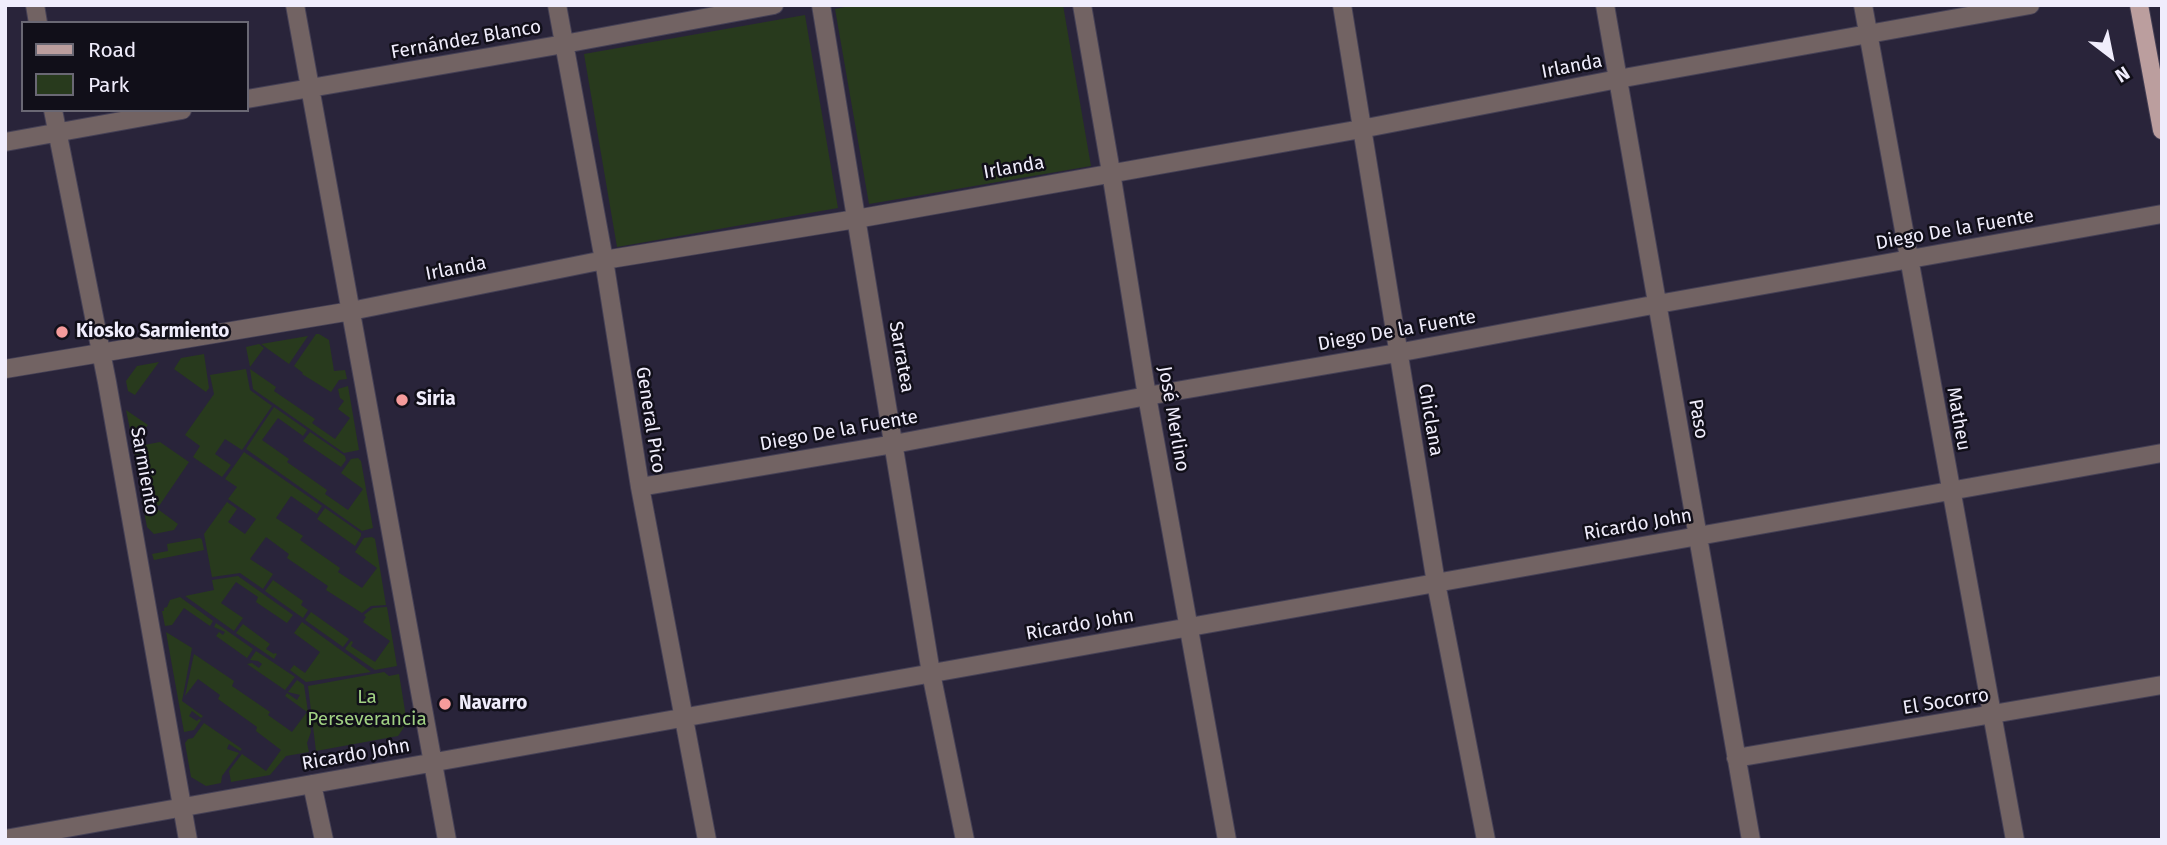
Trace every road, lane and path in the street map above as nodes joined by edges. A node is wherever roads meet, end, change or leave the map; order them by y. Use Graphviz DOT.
graph roads {
  1 [pos="295,5"];
  2 [pos="557,5"];
  3 [pos="774,5"];
  4 [pos="821,5"];
  5 [pos="1082,5"];
  6 [pos="1342,5"];
  7 [pos="1605,5"];
  8 [pos="1863,5"];
  9 [pos="2030,5"];
  10 [pos="2139,5"];
  11 [pos="1868,34"];
  12 [pos="564,44"];
  13 [pos="1618,79"];
  14 [pos="309,88"];
  15 [pos="248,99"];
  16 [pos="54,112"];
  17 [pos="171,112"];
  18 [pos="1361,129"];
  19 [pos="2162,130"];
  20 [pos="57,132"];
  21 [pos="5,142"];
  22 [pos="1111,172"];
  23 [pos="2162,214"];
  24 [pos="856,219"];
  25 [pos="604,260"];
  26 [pos="1908,261"];
  27 [pos="1658,304"];
  28 [pos="351,311"];
  29 [pos="101,354"];
  30 [pos="1397,354"];
  31 [pos="5,369"];
  32 [pos="1147,396"];
  33 [pos="894,444"];
  34 [pos="2162,453"];
  35 [pos="640,487"];
  36 [pos="1950,491"];
  37 [pos="1697,536"];
  38 [pos="1436,583"];
  39 [pos="1189,627"];
  40 [pos="931,673"];
  41 [pos="2162,685"];
  42 [pos="1991,716"];
  43 [pos="683,718"];
  44 [pos="1736,758"];
  45 [pos="432,764"];
  46 [pos="312,784"];
  47 [pos="182,808"];
  48 [pos="69,834"];
  49 [pos="5,839"];
  50 [pos="188,840"];
  51 [pos="324,840"];
  52 [pos="447,840"];
  53 [pos="707,840"];
  54 [pos="965,840"];
  55 [pos="1227,840"];
  56 [pos="1486,840"];
  57 [pos="1751,840"];
  58 [pos="2014,840"];
  1 -- 14 [label="street"];
  2 -- 12 [label="street, General Pico"];
  3 -- 12 [label="street, Fernández Blanco"];
  4 -- 24 [label="street, Sarratea"];
  5 -- 22 [label="street, José Merlino"];
  6 -- 18 [label="street, Chiclana"];
  7 -- 13 [label="street, Paso"];
  8 -- 11 [label="street, Matheu"];
  9 -- 11 [label="street, Irlanda"];
  10 -- 19 [label="main road"];
  11 -- 13 [label="street, Irlanda"];
  11 -- 26 [label="street, Matheu"];
  12 -- 14 [label="street, Fernández Blanco"];
  12 -- 25 [label="street, General Pico"];
  13 -- 18 [label="street, Irlanda"];
  13 -- 27 [label="street, Paso"];
  14 -- 15 [label="street, Fernández Blanco"];
  14 -- 28 [label="street"];
  16 -- 20 [label="street, Sarmiento"];
  17 -- 20 [label="street"];
  18 -- 22 [label="street, Irlanda"];
  18 -- 30 [label="street, Chiclana"];
  20 -- 21 [label="street"];
  20 -- 29 [label="street, Sarmiento"];
  22 -- 24 [label="street, Irlanda"];
  22 -- 32 [label="street, José Merlino"];
  23 -- 26 [label="street, Diego De la Fuente"];
  24 -- 25 [label="street, Irlanda"];
  24 -- 33 [label="street, Sarratea"];
  25 -- 28 [label="street, Irlanda"];
  25 -- 35 [label="street, General Pico"];
  26 -- 27 [label="street, Diego De la Fuente"];
  26 -- 36 [label="street, Matheu"];
  27 -- 30 [label="street, Diego De la Fuente"];
  27 -- 37 [label="street, Paso"];
  28 -- 29 [label="street, Irlanda"];
  28 -- 45 [label="street"];
  29 -- 31 [label="street, Irlanda"];
  29 -- 47 [label="street, Sarmiento"];
  30 -- 32 [label="street, Diego De la Fuente"];
  30 -- 38 [label="street, Chiclana"];
  32 -- 33 [label="street, Diego De la Fuente"];
  32 -- 39 [label="street, José Merlino"];
  33 -- 35 [label="street, Diego De la Fuente"];
  33 -- 40 [label="street, Sarratea"];
  34 -- 36 [label="street, Ricardo John"];
  35 -- 43 [label="street, General Pico"];
  36 -- 37 [label="street, Ricardo John"];
  36 -- 42 [label="street, Matheu"];
  37 -- 38 [label="street, Ricardo John"];
  37 -- 44 [label="street, Paso"];
  38 -- 39 [label="street, Ricardo John"];
  38 -- 56 [label="street, Chiclana"];
  39 -- 40 [label="street, Ricardo John"];
  39 -- 55 [label="street, José Merlino"];
  40 -- 43 [label="street, Ricardo John"];
  40 -- 54 [label="street, Sarratea"];
  41 -- 42 [label="street, El Socorro"];
  42 -- 44 [label="street, El Socorro"];
  42 -- 58 [label="street, Matheu"];
  43 -- 45 [label="street, Ricardo John"];
  43 -- 53 [label="street, General Pico"];
  44 -- 57 [label="street, Paso"];
  45 -- 46 [label="street, Ricardo John"];
  45 -- 52 [label="street"];
  46 -- 47 [label="street, Ricardo John"];
  46 -- 51 [label="street"];
  47 -- 48 [label="street, Ricardo John"];
  47 -- 50 [label="street, Sarmiento"];
  48 -- 49 [label="street, Ricardo John"];
}
